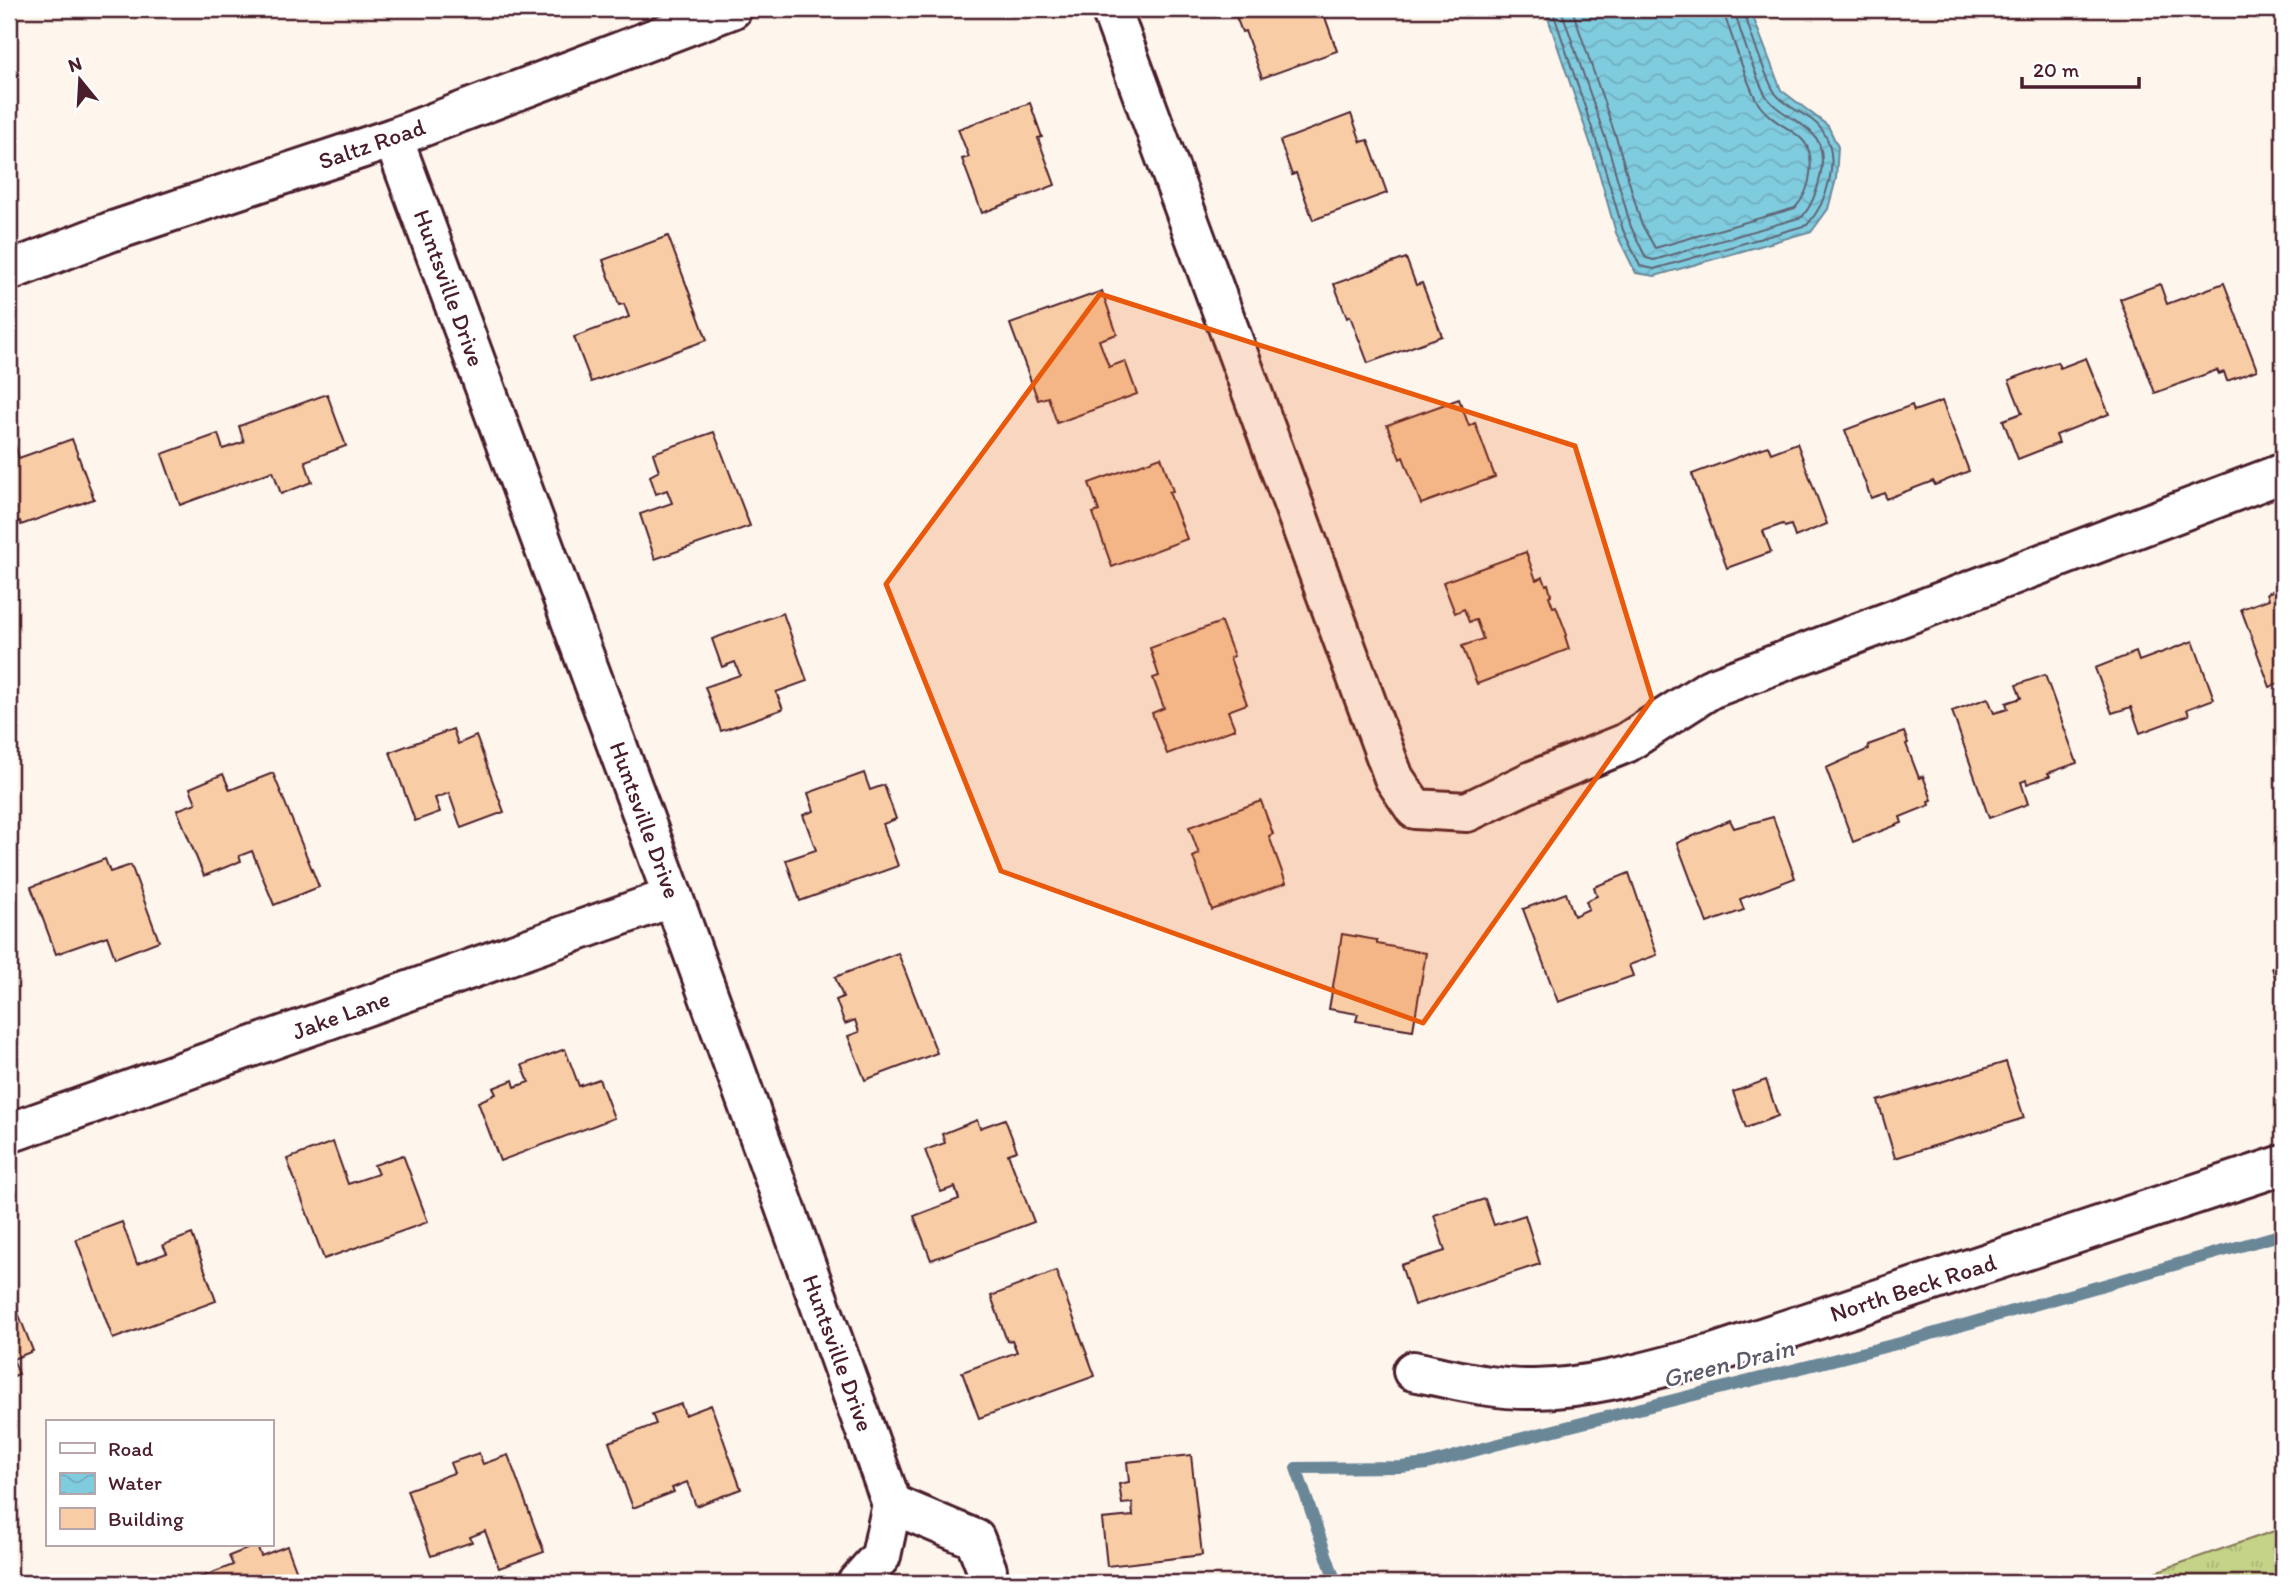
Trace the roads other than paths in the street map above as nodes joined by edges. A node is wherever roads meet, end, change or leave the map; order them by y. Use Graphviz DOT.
graph roads {
  1 [pos="732,9"];
  2 [pos="1111,9"];
  3 [pos="393,138"];
  4 [pos="9,271"];
  5 [pos="2283,473"];
  6 [pos="673,897"];
  7 [pos="9,1133"];
  8 [pos="2283,1165"];
  9 [pos="1413,1371"];
  10 [pos="892,1504"];
  11 [pos="857,1583"];
  12 [pos="986,1583"];
  1 -- 3 [label="street, Saltz Road"];
  2 -- 5 [label="street"];
  3 -- 4 [label="street, Saltz Road"];
  3 -- 6 [label="street, Huntsville Drive"];
  6 -- 7 [label="street, Jake Lane"];
  6 -- 10 [label="street, Huntsville Drive"];
  8 -- 9 [label="street, North Beck Road"];
  10 -- 11 [label="street"];
  10 -- 12 [label="street"];
}
